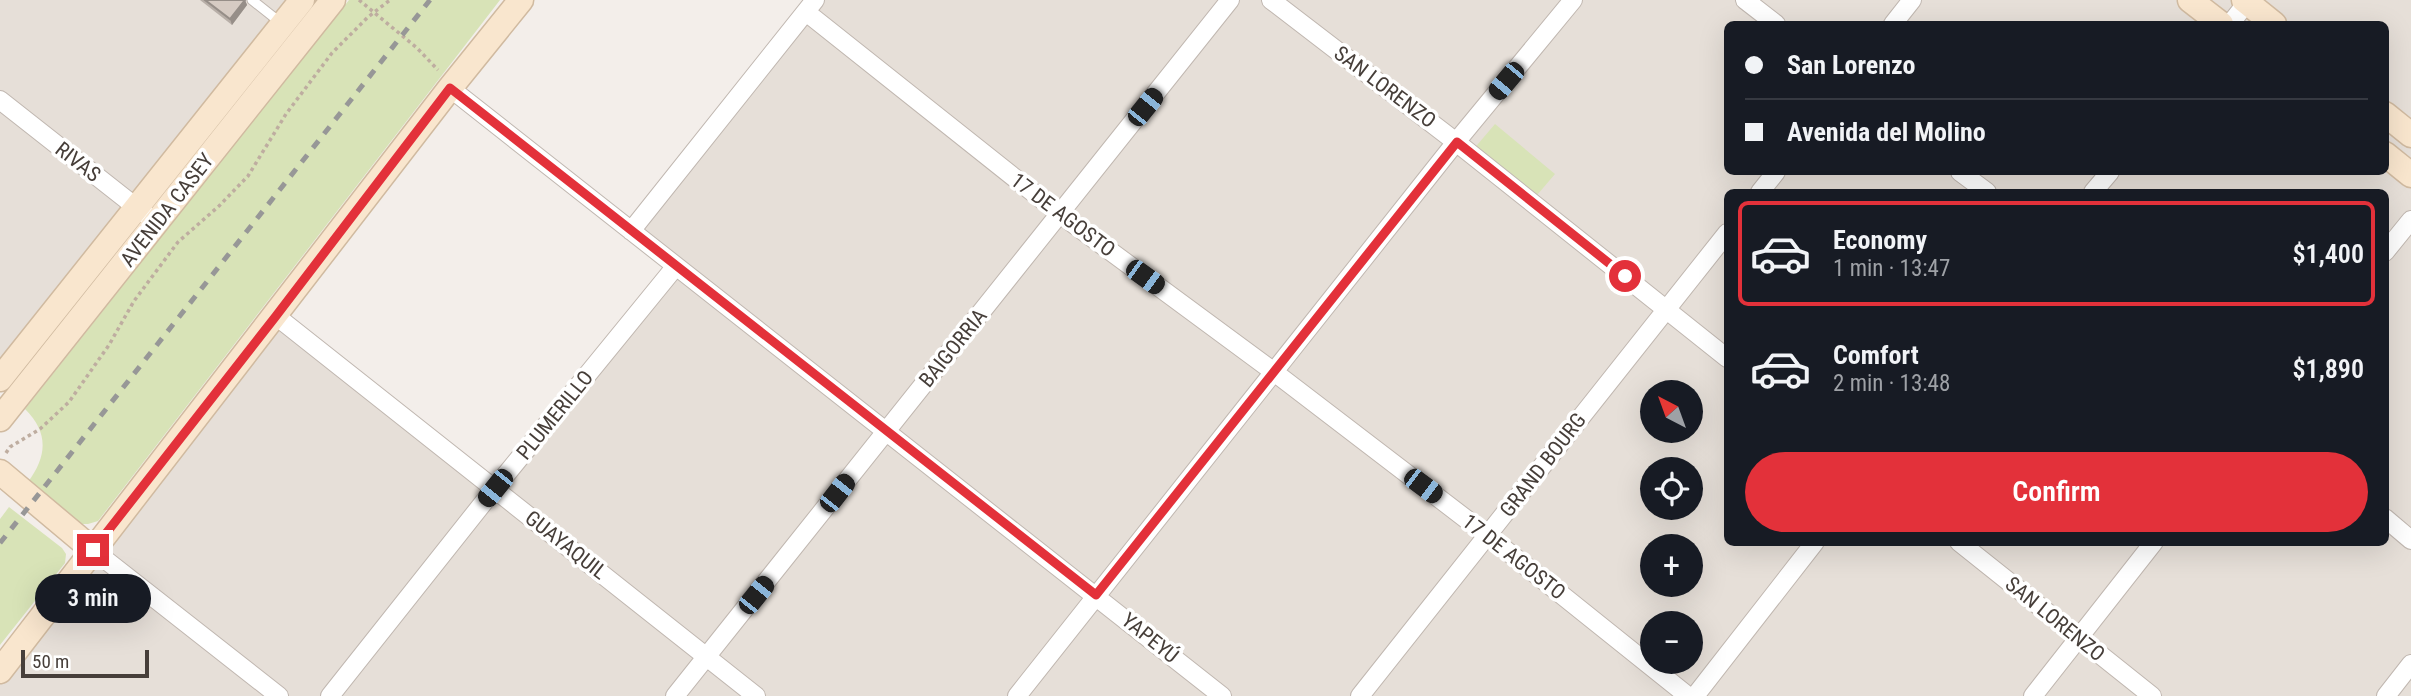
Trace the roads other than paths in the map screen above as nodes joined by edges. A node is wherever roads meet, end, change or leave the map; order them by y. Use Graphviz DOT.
graph roads {
  1 [pos="252,0"];
  2 [pos="302,0"];
  3 [pos="333,0"];
  4 [pos="521,0"];
  5 [pos="1230,0"];
  6 [pos="1271,0"];
  7 [pos="1573,0"];
  8 [pos="1745,0"];
  9 [pos="1912,0"];
  10 [pos="2190,0"];
  11 [pos="2247,1"];
  12 [pos="810,6"];
  13 [pos="1772,21"];
  14 [pos="1895,21"];
  15 [pos="2217,21"];
  16 [pos="2232,21"];
  17 [pos="2270,21"];
  18 [pos="283,24"];
  19 [pos="450,88"];
  20 [pos="0,100"];
  21 [pos="2389,117"];
  22 [pos="2411,135"];
  23 [pos="1457,142"];
  24 [pos="2389,158"];
  25 [pos="1774,175"];
  26 [pos="1964,175"];
  27 [pos="2107,175"];
  28 [pos="2411,175"];
  29 [pos="1762,189"];
  30 [pos="1983,189"];
  31 [pos="2096,189"];
  32 [pos="136,207"];
  33 [pos="1060,214"];
  34 [pos="2411,220"];
  35 [pos="157,223"];
  36 [pos="631,231"];
  37 [pos="1724,237"];
  38 [pos="2389,247"];
  39 [pos="676,267"];
  40 [pos="1667,309"];
  41 [pos="276,316"];
  42 [pos="1724,356"];
  43 [pos="1274,372"];
  44 [pos="0,379"];
  45 [pos="0,419"];
  46 [pos="886,432"];
  47 [pos="0,472"];
  48 [pos="495,488"];
  49 [pos="2389,521"];
  50 [pos="1487,535"];
  51 [pos="2411,540"];
  52 [pos="1812,546"];
  53 [pos="1964,546"];
  54 [pos="2151,546"];
  55 [pos="93,550"];
  56 [pos="1096,595"];
  57 [pos="2079,638"];
  58 [pos="707,657"];
  59 [pos="2411,664"];
  60 [pos="0,671"];
  61 [pos="279,696"];
  62 [pos="330,696"];
  63 [pos="675,696"];
  64 [pos="756,696"];
  65 [pos="1017,696"];
  66 [pos="1222,696"];
  67 [pos="1360,696"];
  68 [pos="1688,696"];
  69 [pos="1695,696"];
  70 [pos="2033,696"];
  71 [pos="2152,696"];
  72 [pos="2386,696"];
  1 -- 18 [label="lane"];
  2 -- 18 [label="main road, AVENIDA CASEY"];
  3 -- 35 [label="main road, AVENIDA CASEY"];
  4 -- 19 [label="main road"];
  5 -- 33 [label="street, BAIGORRIA"];
  6 -- 23 [label="street, SAN LORENZO"];
  7 -- 23 [label="street"];
  8 -- 13 [label="street"];
  9 -- 14 [label="street"];
  10 -- 15 [label="main road"];
  11 -- 16 [label="street"];
  11 -- 17 [label="main road"];
  12 -- 33 [label="street, 17 DE AGOSTO"];
  12 -- 36 [label="street"];
  18 -- 32 [label="main road, AVENIDA CASEY"];
  19 -- 36 [label="street, YAPEYÚ"];
  19 -- 41 [label="main road"];
  20 -- 32 [label="street, RIVAS"];
  21 -- 22 [label="main road"];
  23 -- 40 [label="street, SAN LORENZO"];
  23 -- 43 [label="street"];
  24 -- 28 [label="main road"];
  25 -- 29 [label="street"];
  26 -- 30 [label="street"];
  27 -- 31 [label="street"];
  32 -- 35 [label="street, RIVAS"];
  32 -- 44 [label="main road, AVENIDA CASEY"];
  33 -- 43 [label="street, 17 DE AGOSTO"];
  33 -- 46 [label="street, BAIGORRIA"];
  34 -- 38 [label="street"];
  35 -- 45 [label="main road, AVENIDA CASEY"];
  36 -- 39 [label="street, YAPEYÚ"];
  37 -- 40 [label="street, GRAND BOURG"];
  39 -- 46 [label="street, YAPEYÚ"];
  39 -- 48 [label="street, PLUMERILLO"];
  40 -- 42 [label="street, SAN LORENZO"];
  40 -- 50 [label="street, GRAND BOURG"];
  41 -- 48 [label="street, GUAYAQUIL"];
  41 -- 55 [label="main road"];
  43 -- 50 [label="street, 17 DE AGOSTO"];
  43 -- 56 [label="street"];
  46 -- 56 [label="street, YAPEYÚ"];
  46 -- 58 [label="street, BAIGORRIA"];
  47 -- 55 [label="main road"];
  48 -- 58 [label="street, GUAYAQUIL"];
  48 -- 62 [label="street, PLUMERILLO"];
  49 -- 51 [label="street"];
  50 -- 67 [label="street, GRAND BOURG"];
  50 -- 68 [label="street, 17 DE AGOSTO"];
  52 -- 69 [label="street"];
  53 -- 57 [label="street, SAN LORENZO"];
  54 -- 57 [label="street"];
  55 -- 60 [label="main road"];
  55 -- 61 [label="street"];
  56 -- 65 [label="street"];
  56 -- 66 [label="street, YAPEYÚ"];
  57 -- 70 [label="street"];
  57 -- 71 [label="street, SAN LORENZO"];
  58 -- 63 [label="street, BAIGORRIA"];
  58 -- 64 [label="street, GUAYAQUIL"];
  59 -- 72 [label="street"];
}
